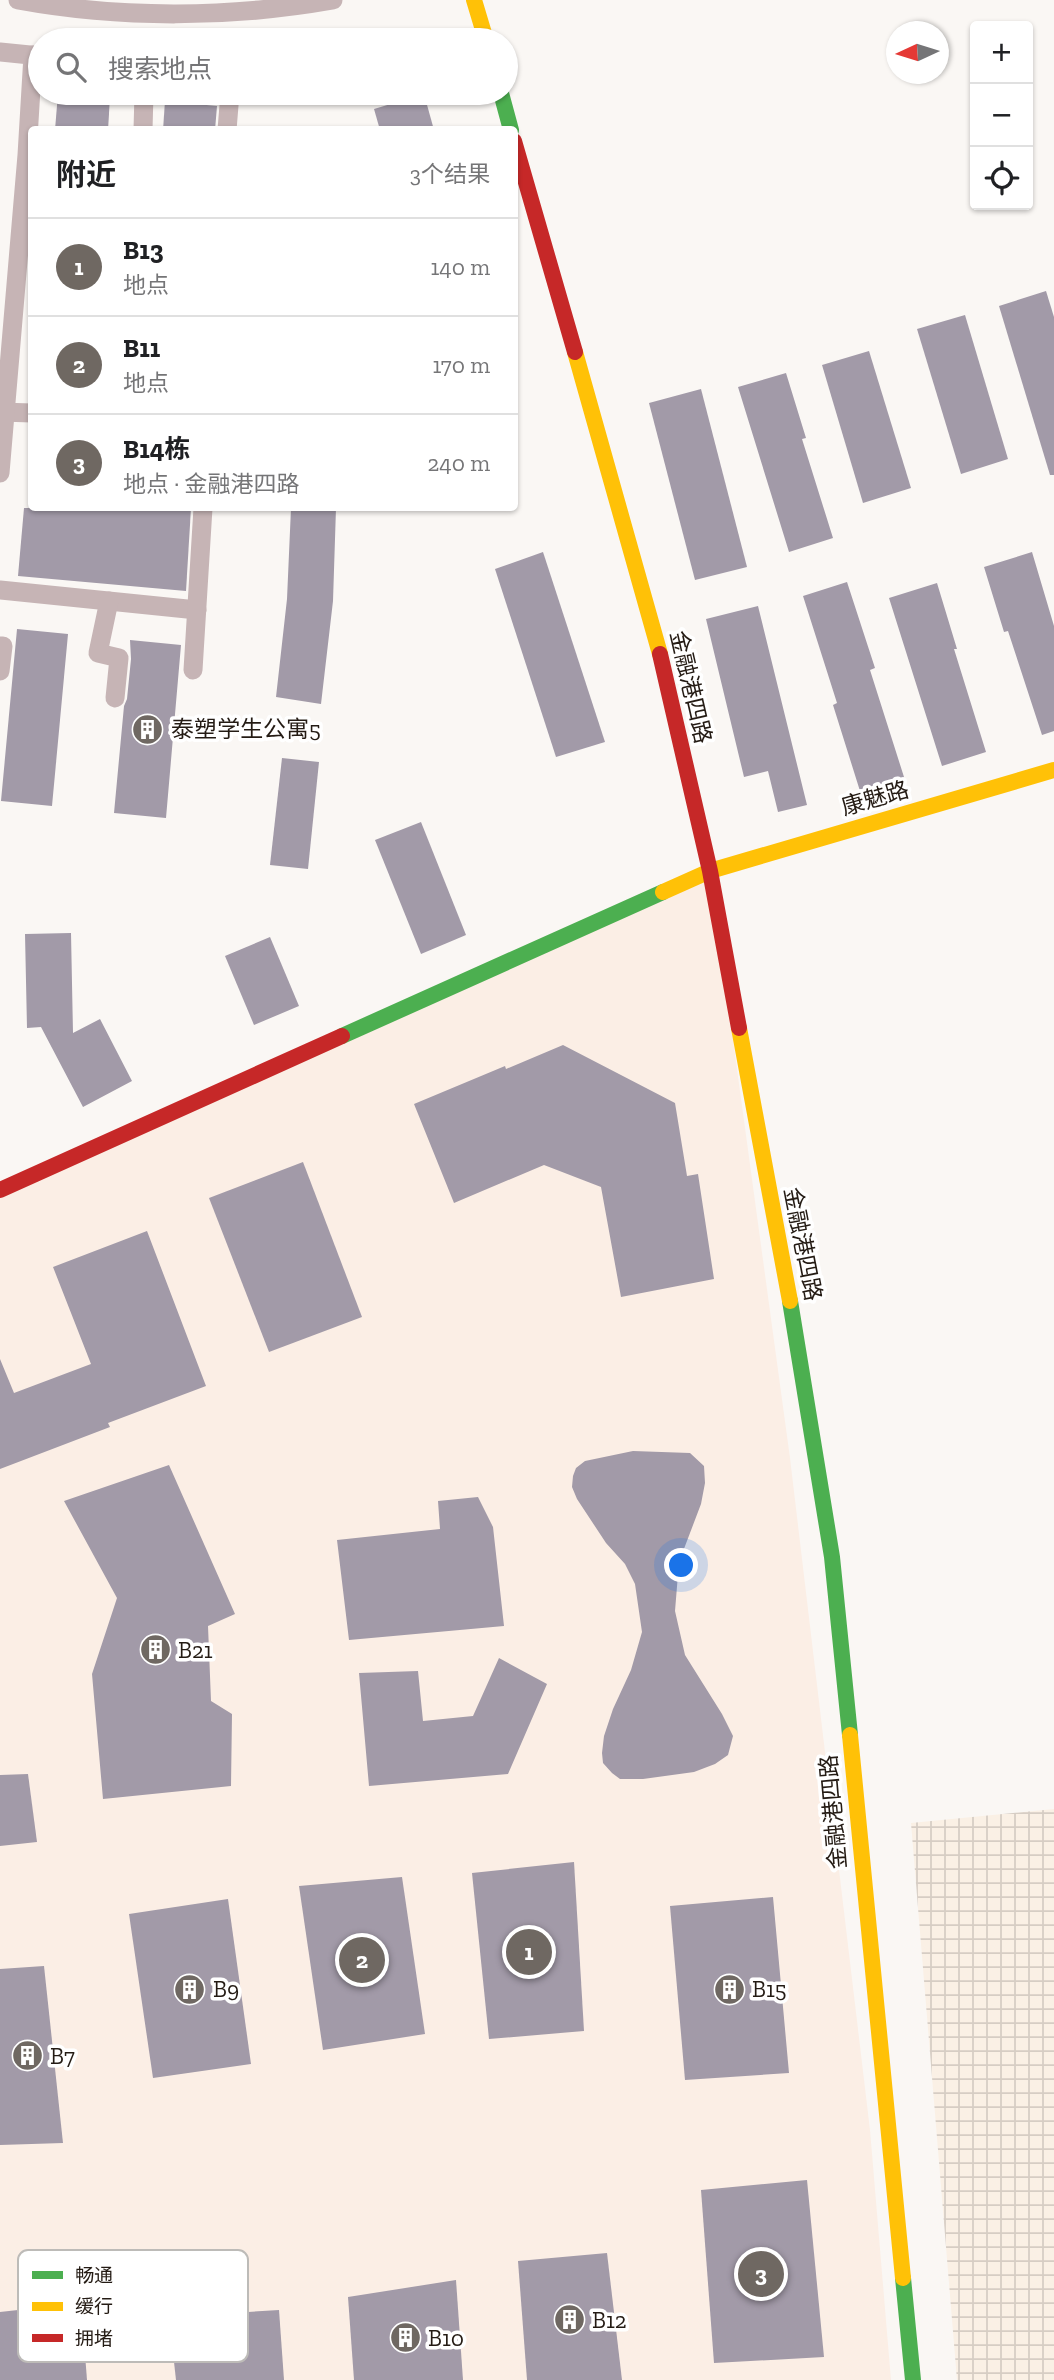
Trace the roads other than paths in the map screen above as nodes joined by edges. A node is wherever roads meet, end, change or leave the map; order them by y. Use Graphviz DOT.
graph roads {
  1 [pos="18,0"];
  2 [pos="333,0"];
  3 [pos="474,0"];
  4 [pos="482,28"];
  5 [pos="0,52"];
  6 [pos="28,54"];
  7 [pos="31,105"];
  8 [pos="144,105"];
  9 [pos="229,105"];
  10 [pos="504,105"];
  11 [pos="29,126"];
  12 [pos="143,126"];
  13 [pos="228,126"];
  14 [pos="510,126"];
  15 [pos="28,142"];
  16 [pos="518,155"];
  17 [pos="3,412"];
  18 [pos="28,413"];
  19 [pos="0,473"];
  20 [pos="203,511"];
  21 [pos="0,590"];
  22 [pos="109,601"];
  23 [pos="197,610"];
  24 [pos="0,646"];
  25 [pos="193,670"];
  26 [pos="0,671"];
  27 [pos="115,698"];
  28 [pos="1054,770"];
  29 [pos="710,871"];
  30 [pos="0,1190"];
  31 [pos="913,2380"];
  1 -- 2 [label="street"];
  3 -- 4 [label="street"];
  5 -- 6 [label="street"];
  7 -- 11 [label="street"];
  8 -- 12 [label="street"];
  9 -- 13 [label="street"];
  10 -- 14 [label="street"];
  15 -- 17 [label="street"];
  16 -- 29 [label="street, 金融港四路"];
  17 -- 18 [label="street"];
  17 -- 19 [label="street"];
  20 -- 23 [label="street"];
  21 -- 22 [label="street"];
  22 -- 23 [label="street"];
  22 -- 27 [label="street"];
  23 -- 25 [label="street"];
  24 -- 26 [label="street"];
  28 -- 29 [label="street, 康魅路"];
  29 -- 30 [label="street, 康魅路"];
  29 -- 31 [label="street, 金融港四路"];
}
